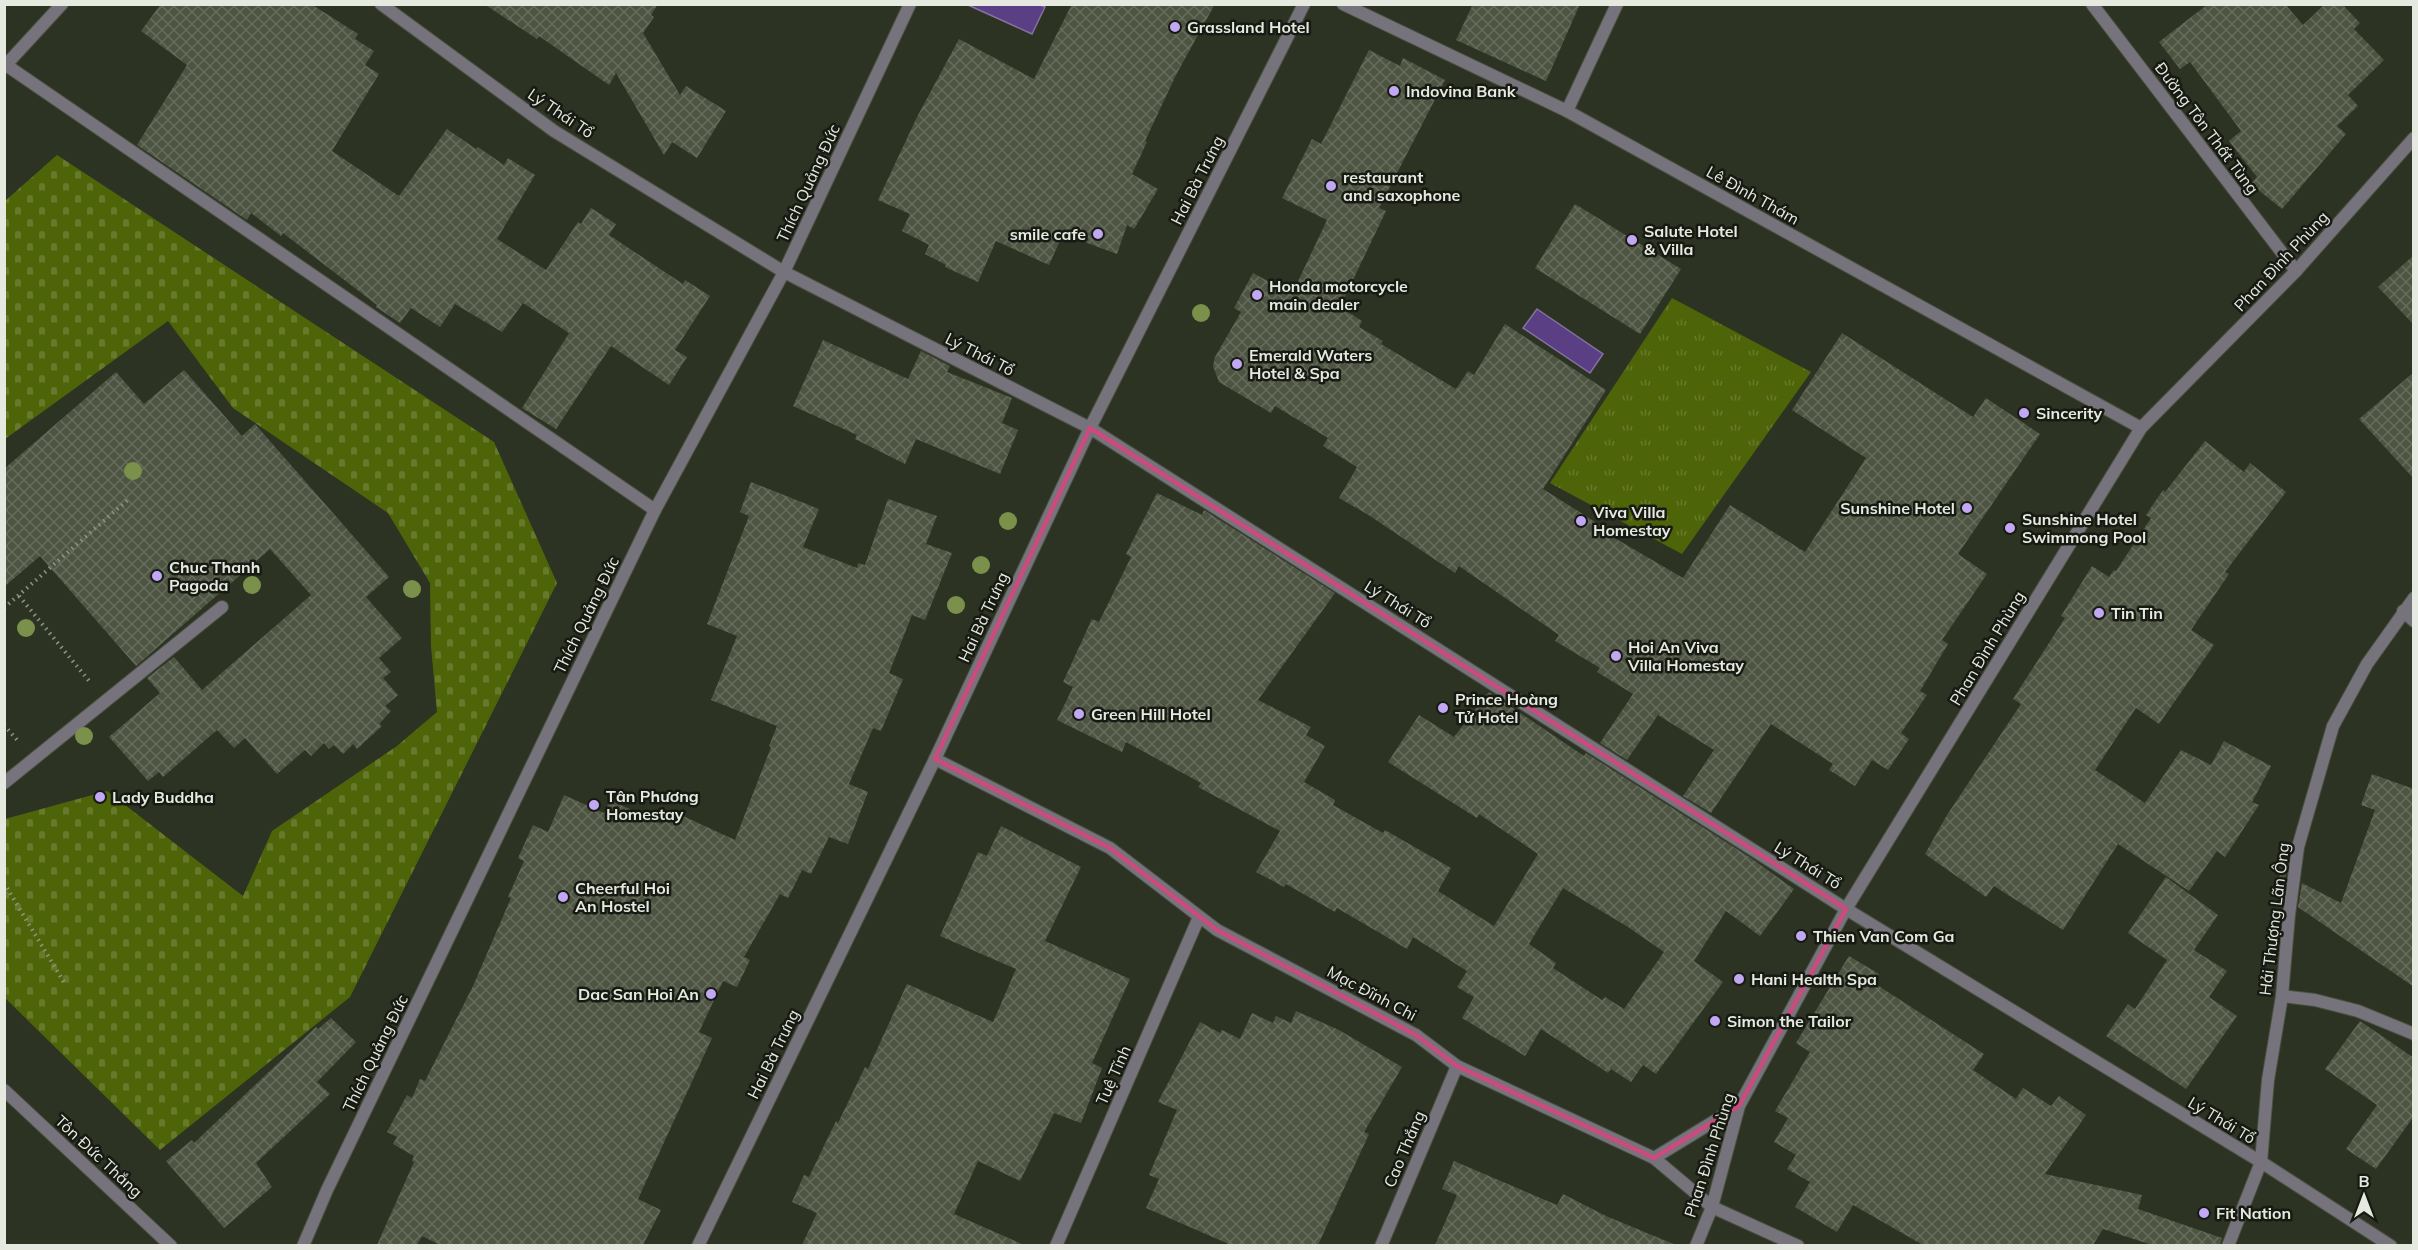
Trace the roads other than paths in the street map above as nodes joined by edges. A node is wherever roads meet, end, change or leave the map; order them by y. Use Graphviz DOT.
graph roads {
  1 [pos="62,4"];
  2 [pos="381,4"];
  3 [pos="910,4"];
  4 [pos="1304,4"];
  5 [pos="1343,4"];
  6 [pos="1617,4"];
  7 [pos="2092,4"];
  8 [pos="5,66"];
  9 [pos="1567,111"];
  10 [pos="2414,138"];
  11 [pos="2296,271"];
  12 [pos="784,272"];
  13 [pos="1090,428"];
  14 [pos="2141,428"];
  15 [pos="655,510"];
  16 [pos="2414,598"];
  17 [pos="222,607"];
  18 [pos="2403,611"];
  19 [pos="2414,621"];
  20 [pos="935,759"];
  21 [pos="4,783"];
  22 [pos="1846,909"];
  23 [pos="1199,917"];
  24 [pos="2282,996"];
  25 [pos="2414,1034"];
  26 [pos="1457,1066"];
  27 [pos="4,1090"];
  28 [pos="1739,1106"];
  29 [pos="1654,1158"];
  30 [pos="2260,1162"];
  31 [pos="1712,1207"];
  32 [pos="171,1245"];
  33 [pos="303,1245"];
  34 [pos="698,1245"];
  35 [pos="1056,1245"];
  36 [pos="1381,1245"];
  37 [pos="1696,1245"];
  38 [pos="1798,1245"];
  39 [pos="2228,1245"];
  40 [pos="2391,1245"];
  1 -- 8 [label="street"];
  2 -- 12 [label="street, Lý Thái Tổ"];
  3 -- 12 [label="street, Thích Quảng Đức"];
  4 -- 13 [label="street, Hai Bà Trưng"];
  5 -- 9 [label="street, Lê Đình Thám"];
  6 -- 9 [label="street"];
  7 -- 11 [label="street, Đường Tôn Thất Tùng"];
  8 -- 15 [label="street"];
  9 -- 14 [label="street, Lê Đình Thám"];
  10 -- 11 [label="street, Phan Đình Phùng"];
  11 -- 14 [label="street, Phan Đình Phùng"];
  12 -- 13 [label="street, Lý Thái Tổ"];
  12 -- 15 [label="street, Thích Quảng Đức"];
  13 -- 20 [label="street, Hai Bà Trưng"];
  13 -- 22 [label="street, Lý Thái Tổ"];
  14 -- 22 [label="street, Phan Đình Phùng"];
  15 -- 33 [label="street, Thích Quảng Đức"];
  16 -- 18 [label="street, Hải Thượng Lãn Ông"];
  17 -- 21 [label="street"];
  18 -- 19 [label="street"];
  18 -- 24 [label="street, Hải Thượng Lãn Ông"];
  20 -- 23 [label="street, Mạc Đĩnh Chi"];
  20 -- 34 [label="street, Hai Bà Trưng"];
  22 -- 28 [label="street, Phan Đình Phùng"];
  22 -- 30 [label="street, Lý Thái Tổ"];
  23 -- 26 [label="street, Mạc Đĩnh Chi"];
  23 -- 35 [label="street, Tuệ Tĩnh"];
  24 -- 25 [label="street"];
  24 -- 30 [label="street, Hải Thượng Lãn Ông"];
  26 -- 29 [label="street, Mạc Đĩnh Chi"];
  26 -- 36 [label="street, Cao Thắng"];
  27 -- 32 [label="street, Tôn Đức Thắng"];
  28 -- 29 [label="street"];
  28 -- 31 [label="street, Phan Đình Phùng"];
  29 -- 31 [label="street, Mạc Đĩnh Chi"];
  30 -- 39 [label="street, Hải Thượng Lãn Ông"];
  30 -- 40 [label="street, Lý Thái Tổ"];
  31 -- 37 [label="street, Phan Đình Phùng"];
  31 -- 38 [label="street, Mạc Đĩnh Chi"];
}
